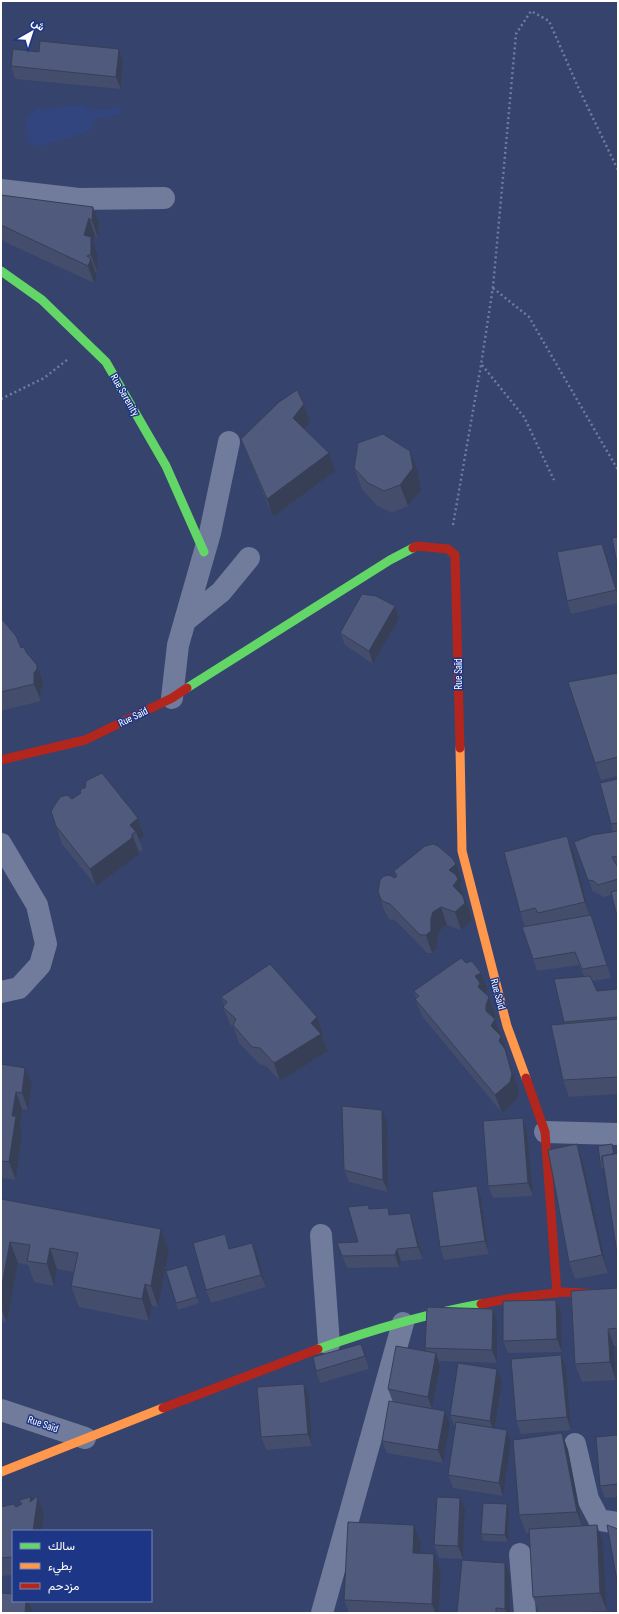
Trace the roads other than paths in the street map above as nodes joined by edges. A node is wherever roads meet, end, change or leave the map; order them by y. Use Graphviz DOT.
graph roads {
  1 [pos="1,190"];
  2 [pos="164,198"];
  3 [pos="1,271"];
  4 [pos="229,442"];
  5 [pos="204,552"];
  6 [pos="250,558"];
  7 [pos="185,621"];
  8 [pos="172,698"];
  9 [pos="1,760"];
  10 [pos="1,844"];
  11 [pos="1,992"];
  12 [pos="545,1132"];
  13 [pos="618,1134"];
  14 [pos="321,1235"];
  15 [pos="558,1293"];
  16 [pos="618,1295"];
  17 [pos="403,1323"];
  18 [pos="329,1344"];
  19 [pos="1,1410"];
  20 [pos="85,1438"];
  21 [pos="575,1444"];
  22 [pos="1,1472"];
  23 [pos="618,1523"];
  24 [pos="520,1554"];
  25 [pos="322,1613"];
  26 [pos="525,1613"];
  1 -- 2 [label="street"];
  3 -- 5 [label="street, Rue Serenity"];
  4 -- 5 [label="street"];
  5 -- 7 [label="street"];
  6 -- 7 [label="street"];
  7 -- 8 [label="street"];
  8 -- 9 [label="street, Rue Saïd"];
  8 -- 12 [label="street, Rue Saïd"];
  10 -- 11 [label="street"];
  12 -- 13 [label="street"];
  12 -- 15 [label="street, Rue Saïd"];
  14 -- 18 [label="street"];
  15 -- 16 [label="street"];
  15 -- 17 [label="street"];
  17 -- 18 [label="street"];
  17 -- 25 [label="street"];
  18 -- 20 [label="street"];
  19 -- 20 [label="street, Rue Saïd"];
  20 -- 22 [label="street"];
  21 -- 23 [label="street"];
  24 -- 26 [label="street"];
}
